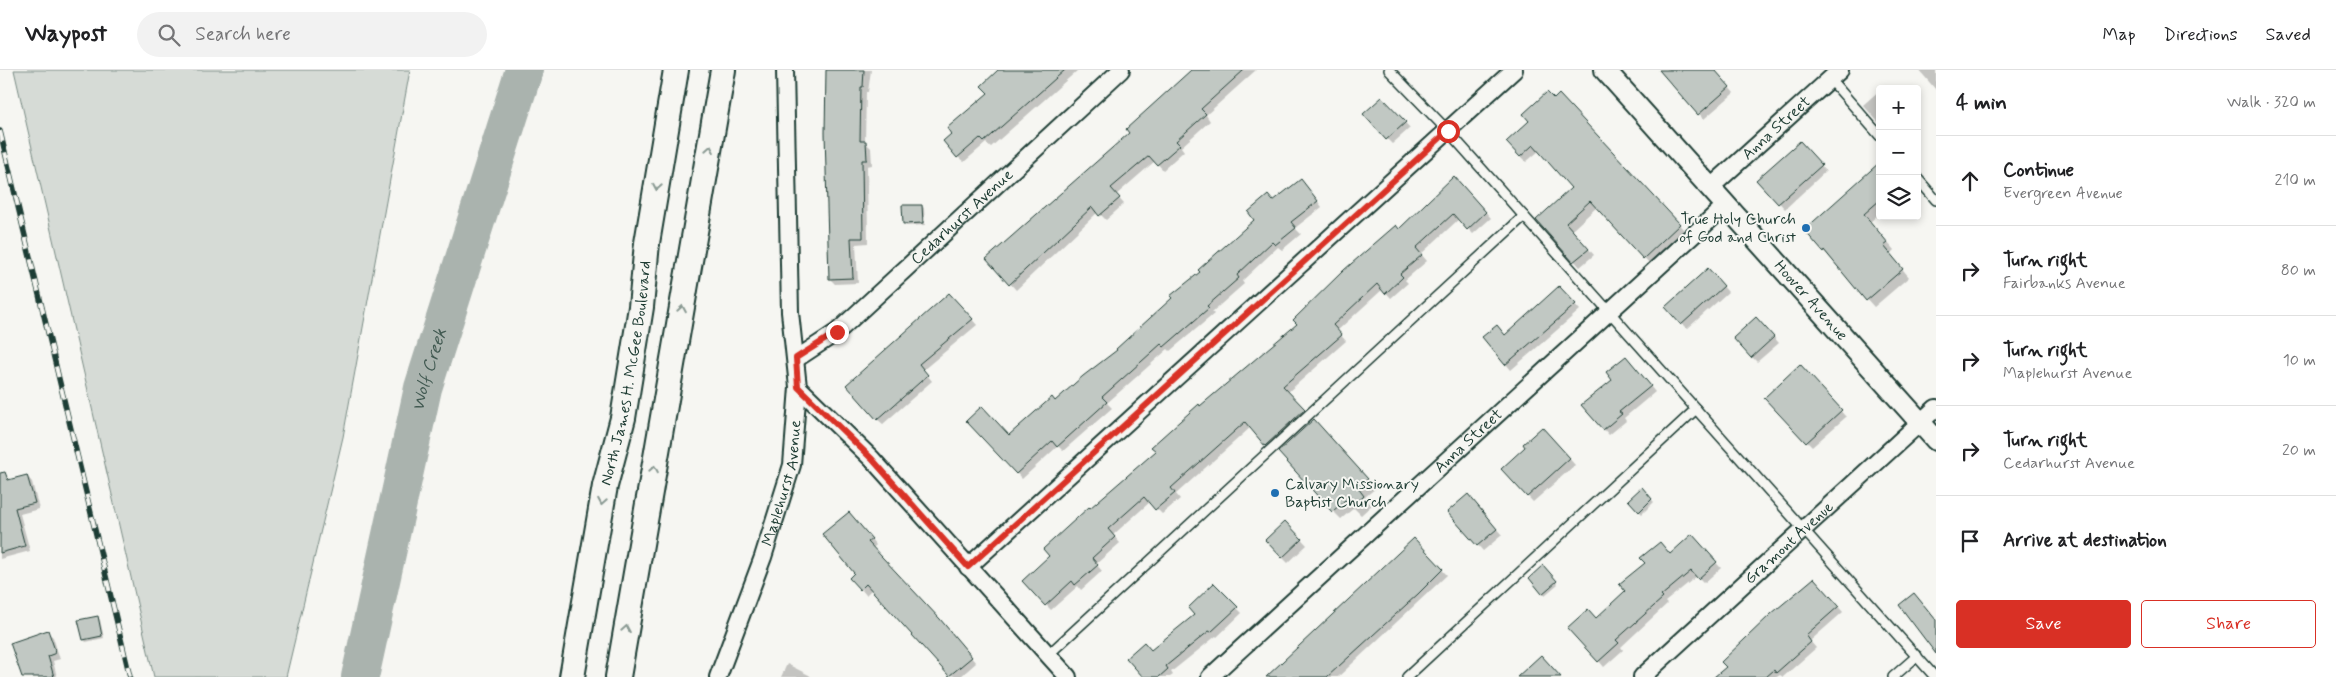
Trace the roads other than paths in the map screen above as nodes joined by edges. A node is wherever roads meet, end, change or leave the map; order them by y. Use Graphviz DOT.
graph roads {
  1 [pos="676,70"];
  2 [pos="723,70"];
  3 [pos="785,70"];
  4 [pos="1121,70"];
  5 [pos="1389,70"];
  6 [pos="1514,70"];
  7 [pos="1605,70"];
  8 [pos="1835,75"];
  9 [pos="1448,131"];
  10 [pos="1876,131"];
  11 [pos="1921,183"];
  12 [pos="1711,187"];
  13 [pos="1936,200"];
  14 [pos="1726,205"];
  15 [pos="1524,216"];
  16 [pos="1610,312"];
  17 [pos="796,358"];
  18 [pos="798,387"];
  19 [pos="1696,408"];
  20 [pos="1936,408"];
  21 [pos="1920,423"];
  22 [pos="1936,440"];
  23 [pos="1804,529"];
  24 [pos="968,567"];
  25 [pos="1048,655"];
  26 [pos="1917,656"];
  27 [pos="572,677"];
  28 [pos="618,677"];
  29 [pos="718,677"];
  30 [pos="1068,677"];
  31 [pos="1210,677"];
  32 [pos="1407,677"];
  33 [pos="1642,677"];
  34 [pos="1893,677"];
  35 [pos="1935,677"];
  1 -- 27 [label="main road, North James H. McGee Boulevard, one-way"];
  28 -- 2 [label="main road, one-way"];
  3 -- 17 [label="street, Maplehurst Avenue"];
  4 -- 17 [label="street, Cedarhurst Avenue"];
  5 -- 9 [label="lane"];
  6 -- 9 [label="street"];
  7 -- 12 [label="street, Hoover Avenue"];
  8 -- 10 [label="lane"];
  8 -- 12 [label="street, Anna Street"];
  9 -- 15 [label="lane"];
  9 -- 24 [label="street"];
  11 -- 13 [label="lane"];
  12 -- 14 [label="street, Hoover Avenue"];
  14 -- 16 [label="street, Anna Street"];
  14 -- 21 [label="street, Hoover Avenue"];
  15 -- 16 [label="lane"];
  15 -- 25 [label="lane"];
  16 -- 19 [label="lane"];
  16 -- 31 [label="street, Anna Street"];
  17 -- 18 [label="street, Maplehurst Avenue"];
  18 -- 24 [label="street"];
  18 -- 29 [label="street, Maplehurst Avenue"];
  19 -- 23 [label="lane"];
  19 -- 32 [label="lane"];
  20 -- 21 [label="street, Gramont Avenue"];
  21 -- 22 [label="street, Hoover Avenue"];
  21 -- 23 [label="street, Gramont Avenue"];
  23 -- 26 [label="lane"];
  23 -- 33 [label="street, Gramont Avenue"];
  24 -- 25 [label="street"];
  25 -- 30 [label="street"];
  26 -- 34 [label="lane"];
  26 -- 35 [label="lane"];
}
